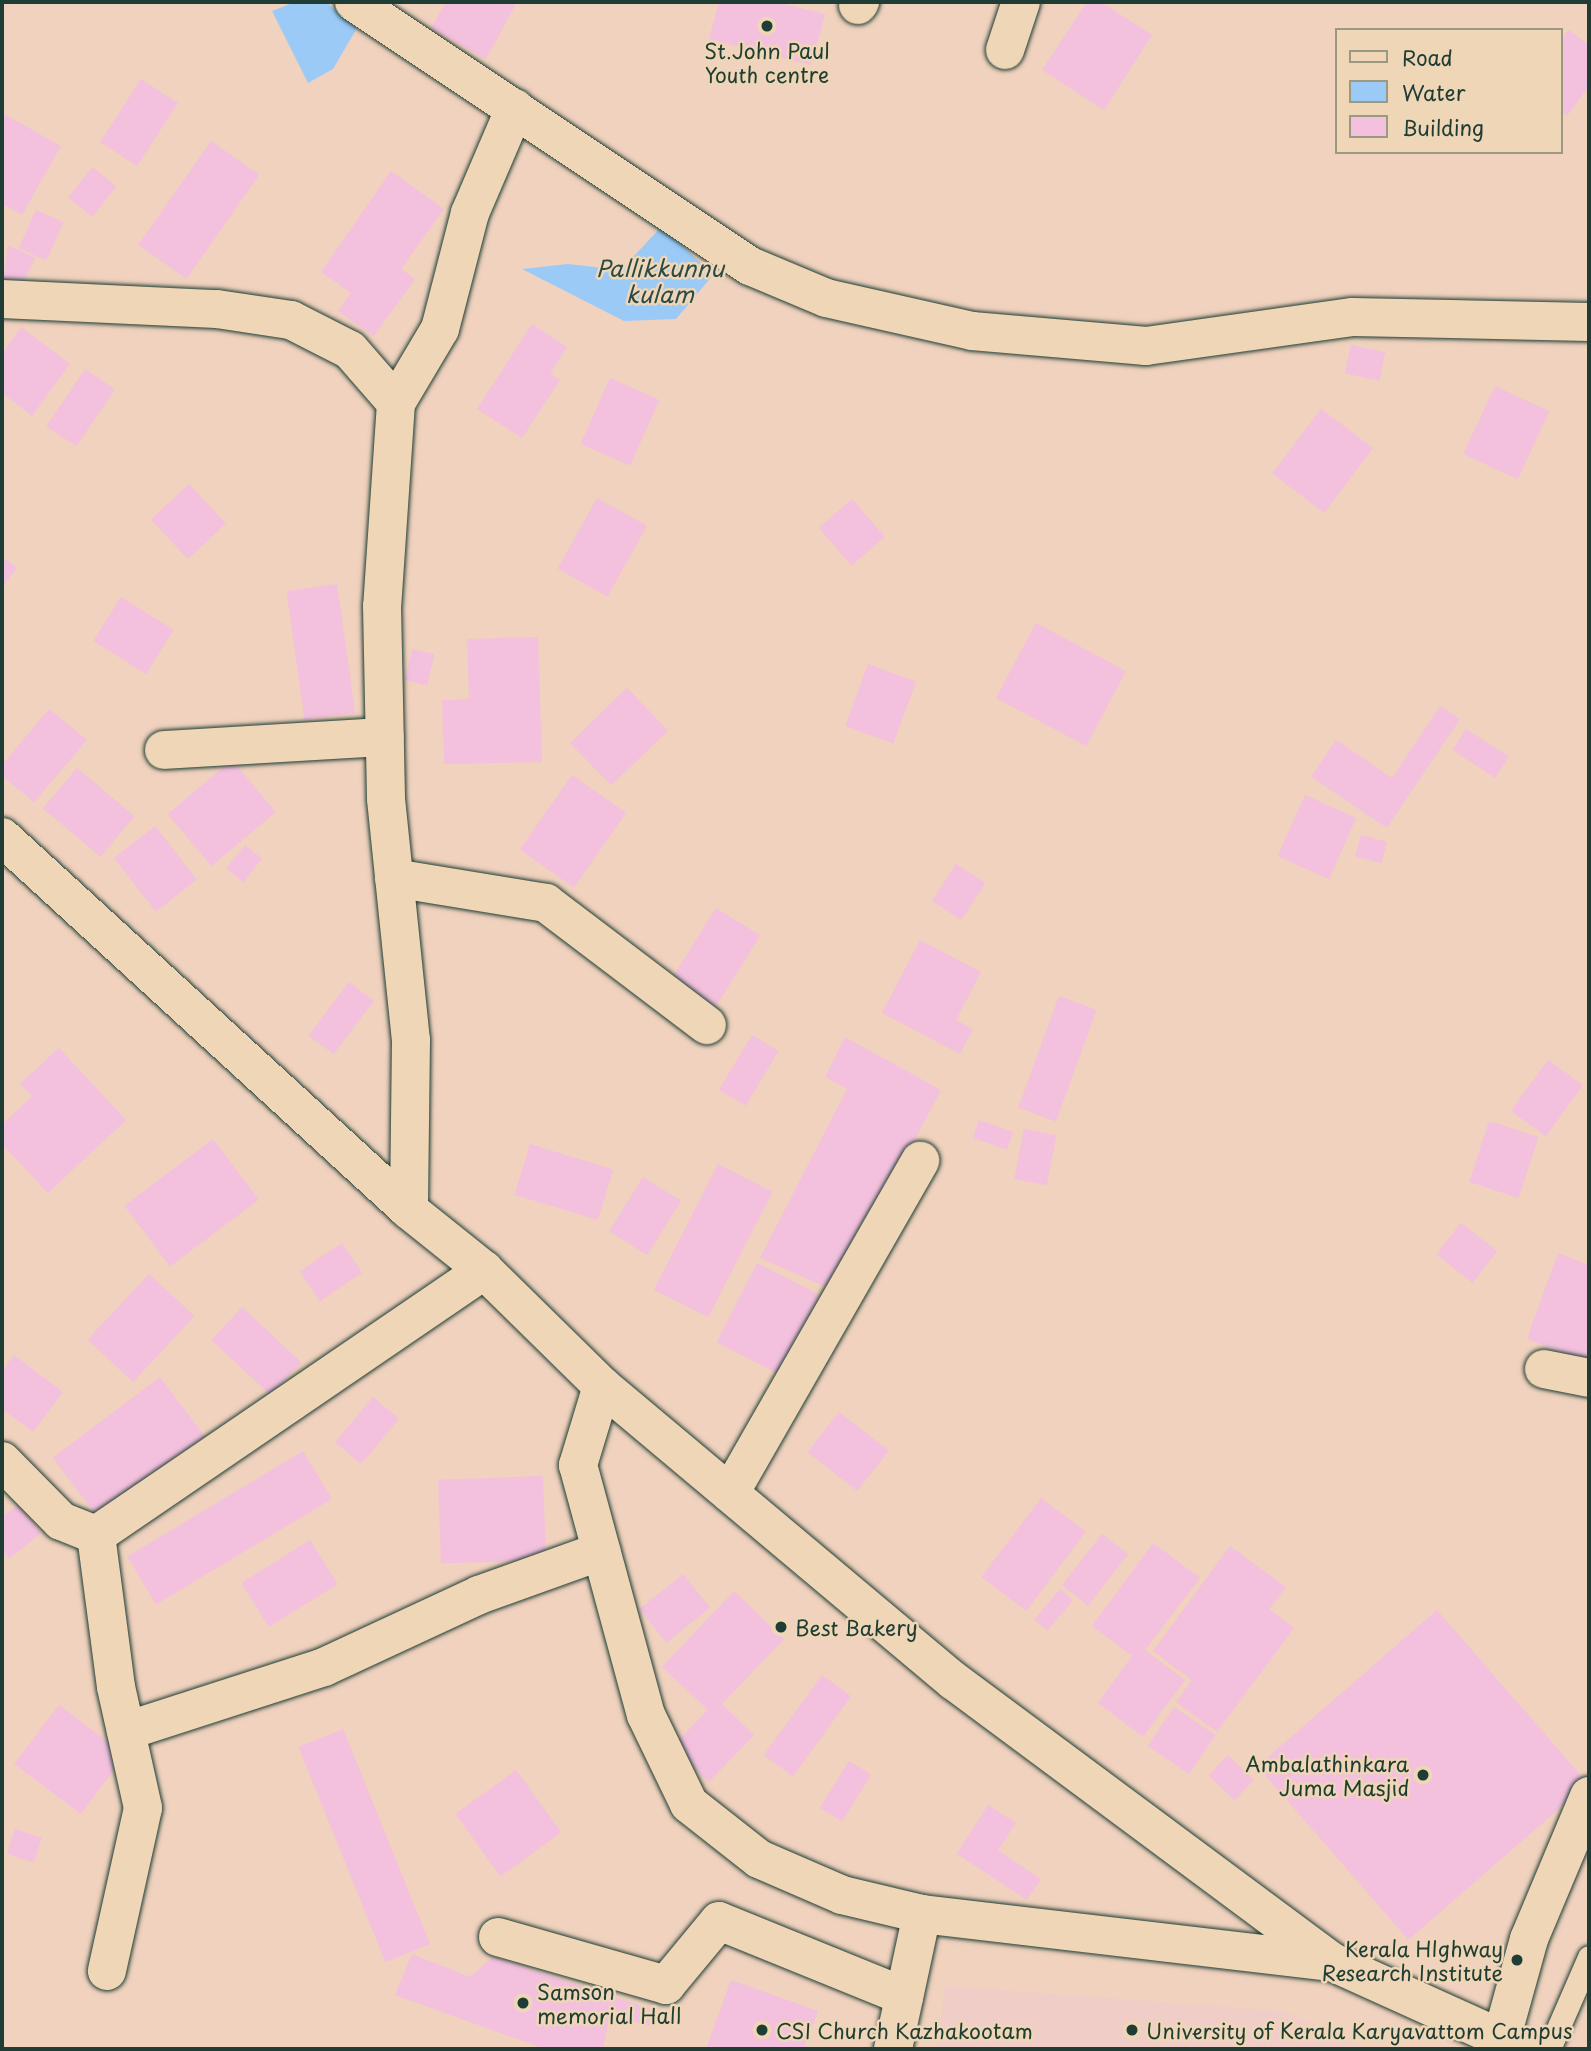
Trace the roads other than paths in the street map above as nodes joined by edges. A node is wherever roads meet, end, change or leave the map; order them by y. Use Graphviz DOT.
graph roads {
  1 [pos="354,2"];
  2 [pos="1021,2"];
  3 [pos="1005,50"];
  4 [pos="515,108"];
  5 [pos="2,299"];
  6 [pos="1589,322"];
  7 [pos="396,403"];
  8 [pos="385,737"];
  9 [pos="164,750"];
  10 [pos="2,837"];
  11 [pos="394,878"];
  12 [pos="707,1025"];
  13 [pos="920,1161"];
  14 [pos="409,1210"];
  15 [pos="484,1270"];
  16 [pos="1544,1369"];
  17 [pos="1589,1378"];
  18 [pos="602,1386"];
  19 [pos="2,1461"];
  20 [pos="730,1493"];
  21 [pos="96,1535"];
  22 [pos="601,1551"];
  23 [pos="126,1731"];
  24 [pos="1589,1796"];
  25 [pos="922,1914"];
  26 [pos="498,1937"];
  27 [pos="1589,1957"];
  28 [pos="1332,1962"];
  29 [pos="107,1971"];
  30 [pos="905,1996"];
  31 [pos="1513,2044"];
  32 [pos="893,2049"];
  33 [pos="1549,2049"];
  1 -- 4 [label="street"];
  2 -- 3 [label="street"];
  4 -- 6 [label="street"];
  4 -- 7 [label="street"];
  5 -- 7 [label="street"];
  7 -- 8 [label="street"];
  8 -- 9 [label="street"];
  8 -- 11 [label="street"];
  10 -- 14 [label="street"];
  11 -- 12 [label="street"];
  11 -- 14 [label="street"];
  13 -- 20 [label="street"];
  14 -- 15 [label="street"];
  15 -- 18 [label="street"];
  15 -- 21 [label="street"];
  16 -- 17 [label="street"];
  18 -- 20 [label="street"];
  18 -- 22 [label="street"];
  19 -- 21 [label="street"];
  20 -- 28 [label="street"];
  21 -- 23 [label="street"];
  22 -- 23 [label="street"];
  22 -- 25 [label="street"];
  23 -- 29 [label="street"];
  24 -- 31 [label="street"];
  25 -- 28 [label="street"];
  25 -- 30 [label="street"];
  26 -- 30 [label="street"];
  27 -- 33 [label="lane"];
  28 -- 31 [label="street"];
  30 -- 32 [label="street"];
}
